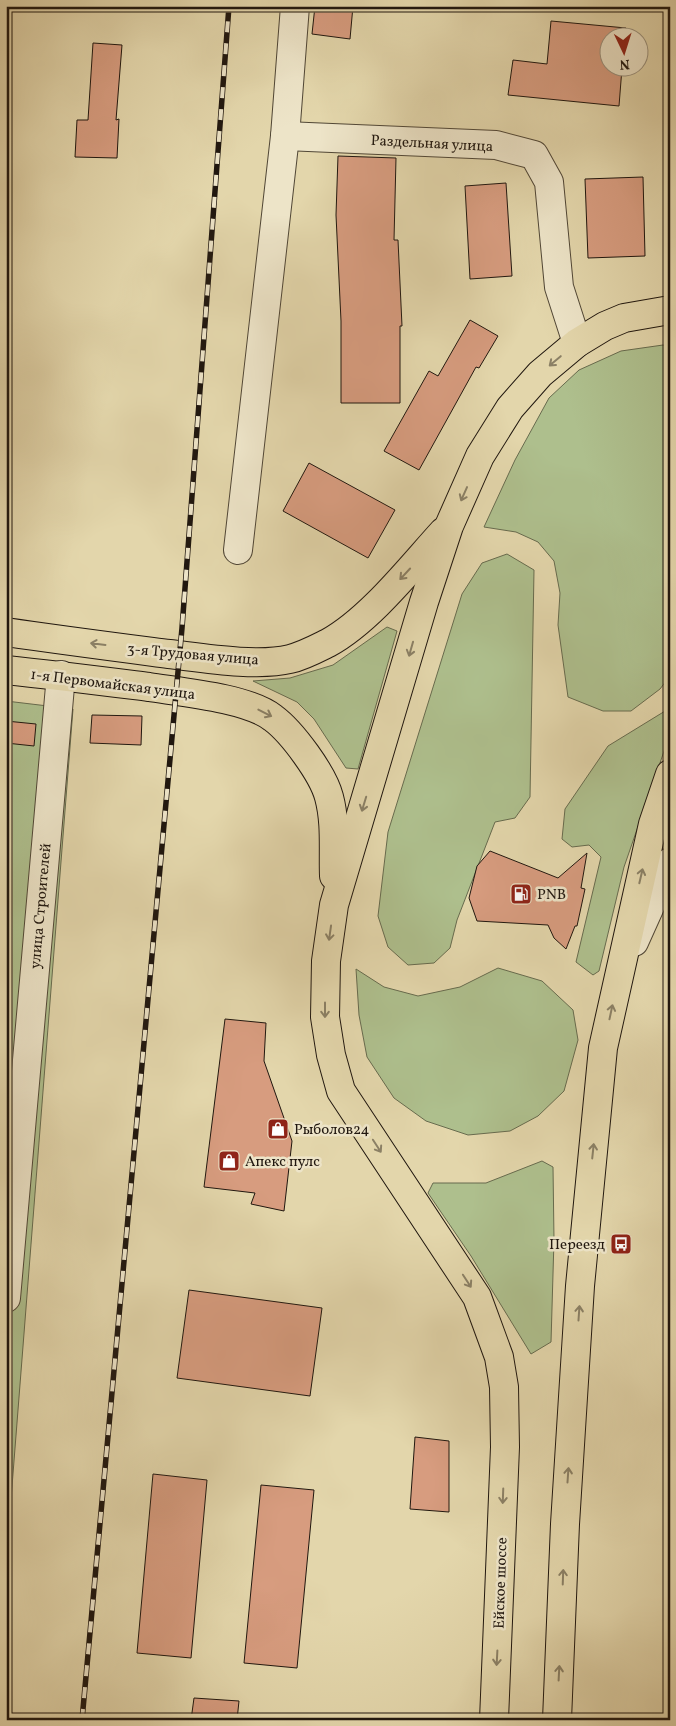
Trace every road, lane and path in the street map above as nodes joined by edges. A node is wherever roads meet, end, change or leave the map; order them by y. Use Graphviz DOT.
graph roads {
  1 [pos="295,6"];
  2 [pos="285,136"];
  3 [pos="670,310"];
  4 [pos="643,314"];
  5 [pos="670,319"];
  6 [pos="577,343"];
  7 [pos="450,526"];
  8 [pos="238,550"];
  9 [pos="6,632"];
  10 [pos="6,670"];
  11 [pos="61,675"];
  12 [pos="670,774"];
  13 [pos="670,862"];
  14 [pos="334,905"];
  15 [pos="619,975"];
  16 [pos="6,1298"];
  17 [pos="494,1720"];
  18 [pos="557,1720"];
  1 -- 2 [label="street"];
  2 -- 6 [label="street, Раздельная улица"];
  2 -- 8 [label="street"];
  3 -- 4 [label="main road"];
  4 -- 5 [label="main road"];
  4 -- 6 [label="main road"];
  6 -- 7 [label="main road, one-way"];
  7 -- 9 [label="main road, 3-я Трудовая улица, one-way"];
  7 -- 14 [label="main road, one-way"];
  10 -- 11 [label="main road, 1-я Первомайская улица"];
  11 -- 14 [label="main road, 1-я Первомайская улица, one-way"];
  11 -- 16 [label="street, улица Строителей"];
  15 -- 12 [label="main road, one-way"];
  13 -- 15 [label="street"];
  14 -- 17 [label="main road, Ейское шоссе, one-way"];
  18 -- 15 [label="main road, one-way"];
}
